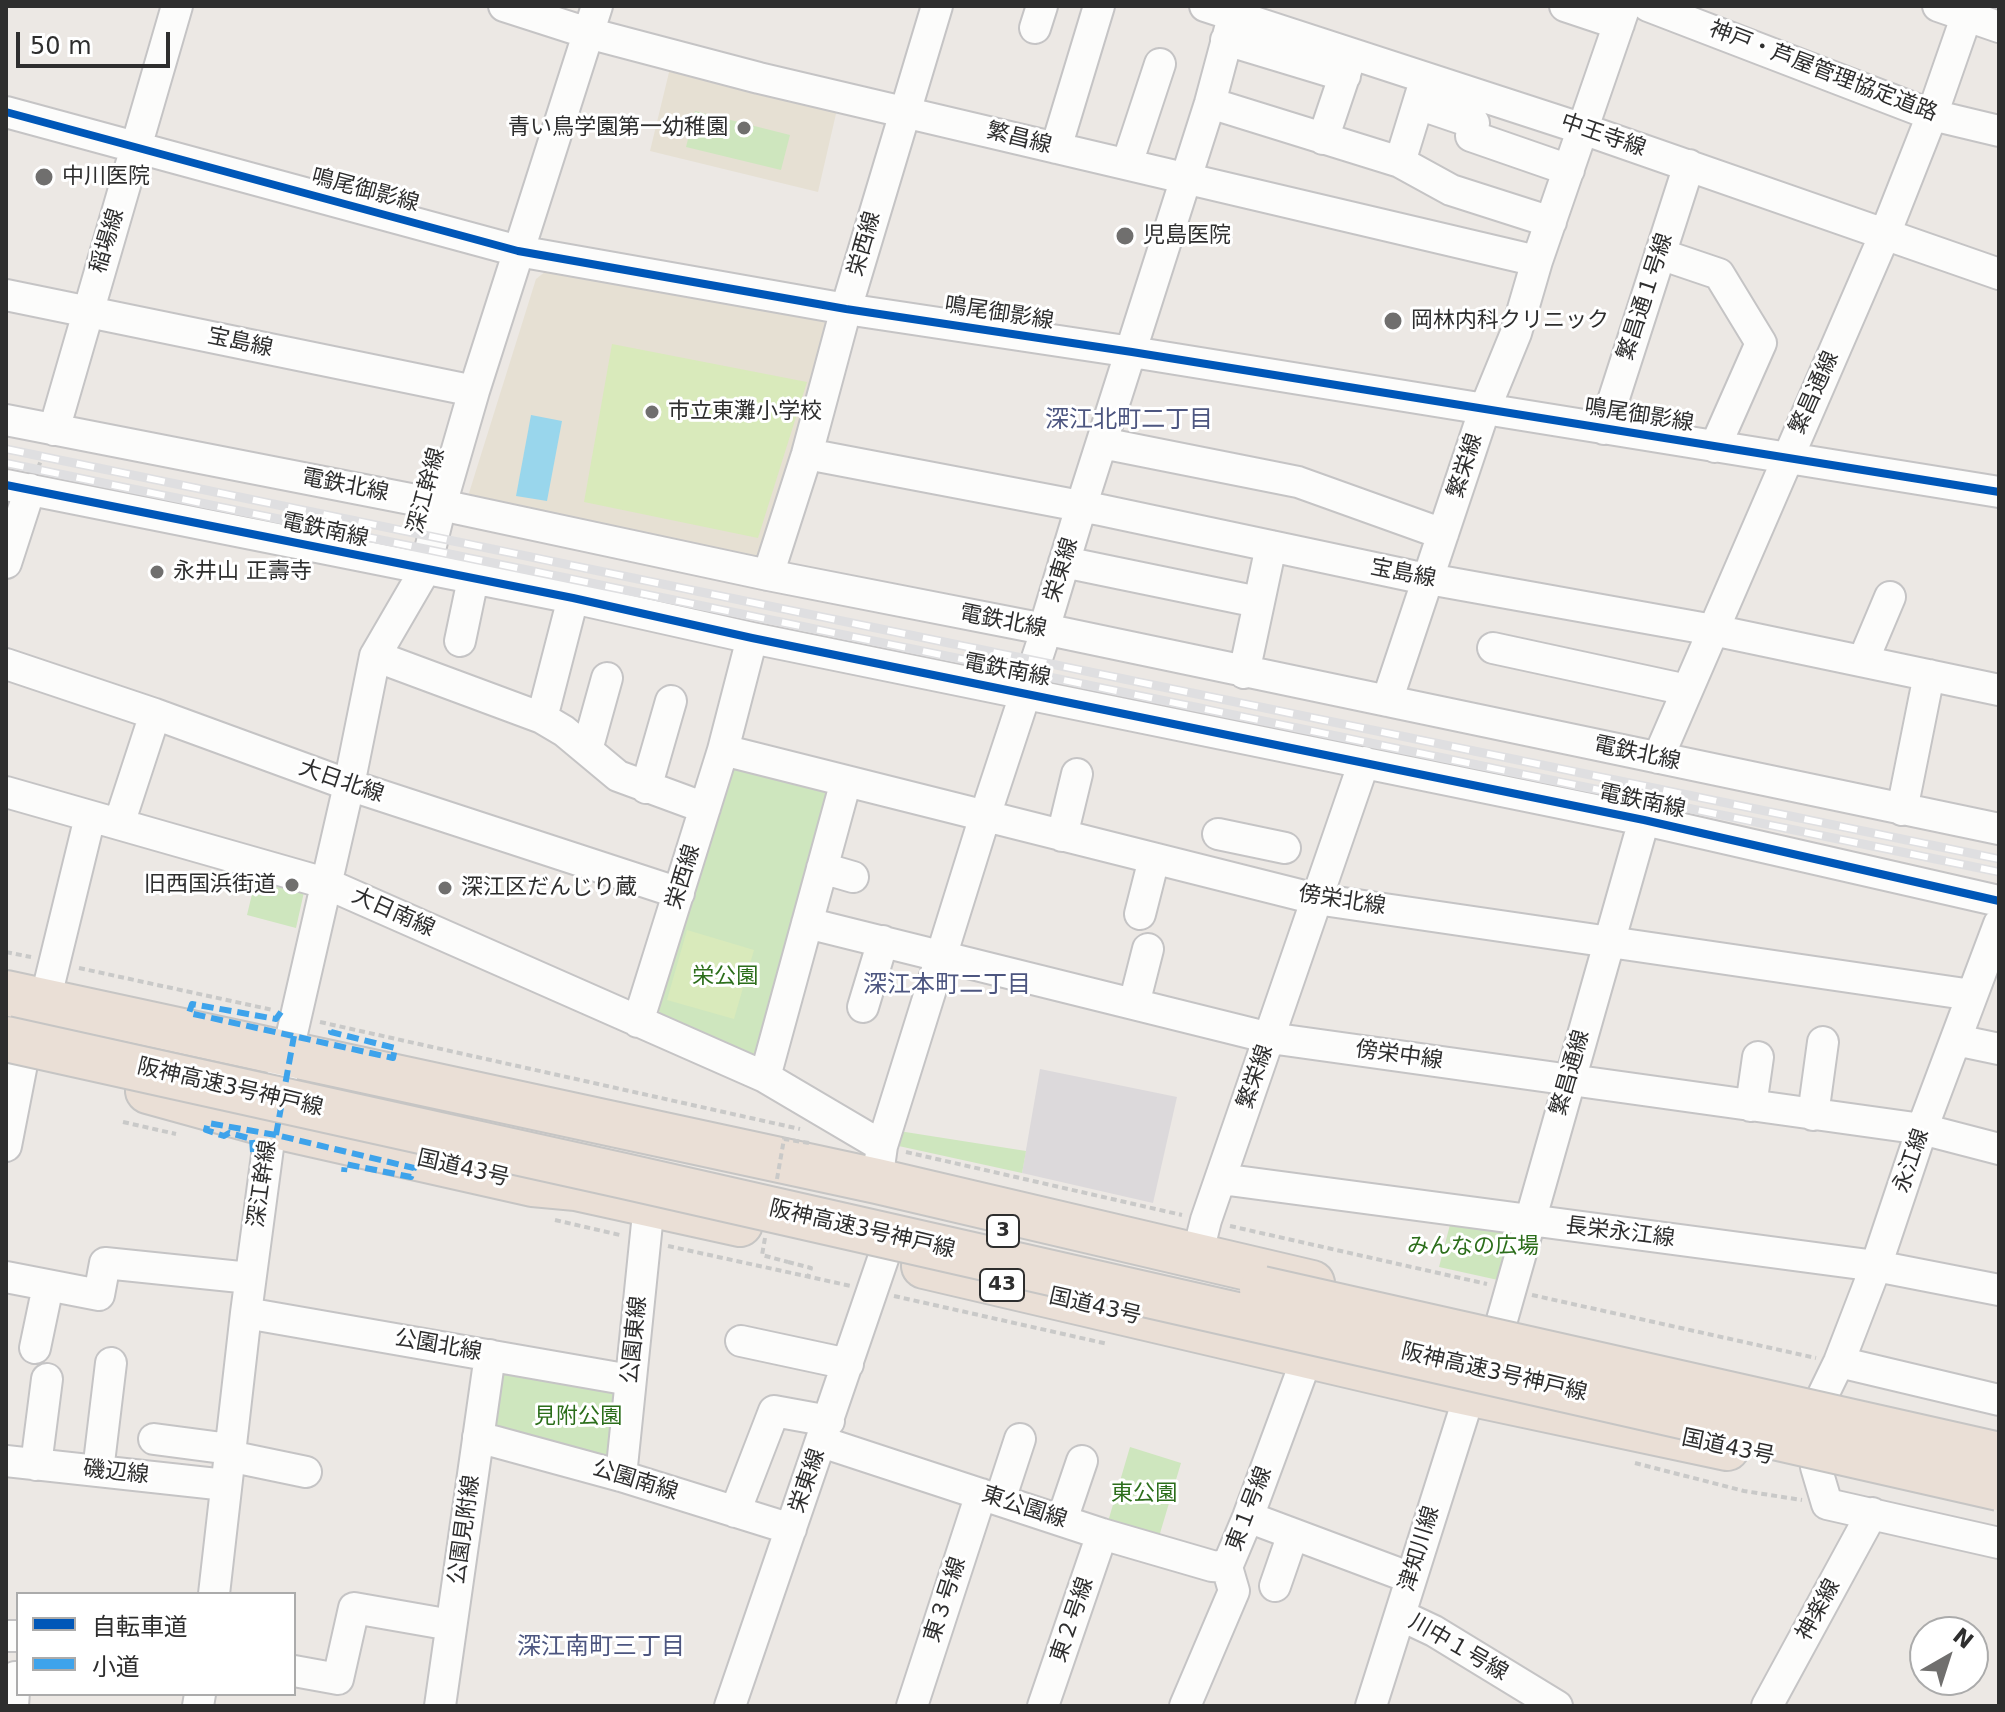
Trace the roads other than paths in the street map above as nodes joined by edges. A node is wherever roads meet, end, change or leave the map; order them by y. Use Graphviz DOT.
graph roads {
  1 [pos="177,6"];
  2 [pos="504,6"];
  3 [pos="937,6"];
  4 [pos="1099,6"];
  5 [pos="1565,6"];
  6 [pos="1648,6"];
  7 [pos="1938,6"];
  8 [pos="1968,12"];
  9 [pos="1622,15"];
  10 [pos="1225,17"];
  11 [pos="592,20"];
  12 [pos="1999,27"];
  13 [pos="1160,64"];
  14 [pos="1348,65"];
  15 [pos="1422,91"];
  16 [pos="1210,103"];
  17 [pos="904,110"];
  18 [pos="6,112"];
  19 [pos="1932,115"];
  20 [pos="1583,129"];
  21 [pos="1999,131"];
  22 [pos="1323,139"];
  23 [pos="136,148"];
  24 [pos="1056,148"];
  25 [pos="1400,162"];
  26 [pos="1127,164"];
  27 [pos="1689,165"];
  28 [pos="1569,170"];
  29 [pos="1185,176"];
  30 [pos="1551,222"];
  31 [pos="1885,234"];
  32 [pos="518,251"];
  33 [pos="1660,254"];
  34 [pos="1537,261"];
  35 [pos="1999,274"];
  36 [pos="6,295"];
  37 [pos="846,309"];
  38 [pos="87,311"];
  39 [pos="1132,352"];
  40 [pos="474,391"];
  41 [pos="1484,411"];
  42 [pos="6,420"];
  43 [pos="1604,429"];
  44 [pos="54,430"];
  45 [pos="1102,443"];
  46 [pos="1715,447"];
  47 [pos="807,454"];
  48 [pos="1786,458"];
  49 [pos="18,487"];
  50 [pos="1999,492"];
  51 [pos="441,505"];
  52 [pos="1081,507"];
  53 [pos="1443,534"];
  54 [pos="1271,546"];
  55 [pos="1064,562"];
  56 [pos="6,563"];
  57 [pos="425,570"];
  58 [pos="768,575"];
  59 [pos="473,579"];
  60 [pos="1428,579"];
  61 [pos="1890,597"];
  62 [pos="573,598"];
  63 [pos="1258,602"];
  64 [pos="1044,629"];
  65 [pos="1713,630"];
  66 [pos="752,638"];
  67 [pos="460,641"];
  68 [pos="1493,648"];
  69 [pos="375,656"];
  70 [pos="1863,661"];
  71 [pos="6,664"];
  72 [pos="1244,673"];
  73 [pos="1929,675"];
  74 [pos="607,678"];
  75 [pos="1687,690"];
  76 [pos="1999,690"];
  77 [pos="1025,693"];
  78 [pos="671,701"];
  79 [pos="1387,701"];
  80 [pos="155,714"];
  81 [pos="542,718"];
  82 [pos="587,750"];
  83 [pos="723,750"];
  84 [pos="1658,758"];
  85 [pos="1364,762"];
  86 [pos="1077,774"];
  87 [pos="846,781"];
  88 [pos="349,785"];
  89 [pos="646,788"];
  90 [pos="6,792"];
  91 [pos="705,808"];
  92 [pos="1902,810"];
  93 [pos="985,816"];
  94 [pos="105,820"];
  95 [pos="1644,820"];
  96 [pos="1999,829"];
  97 [pos="1062,836"];
  98 [pos="1285,848"];
  99 [pos="1154,859"];
  100 [pos="822,868"];
  101 [pos="1224,876"];
  102 [pos="853,877"];
  103 [pos="325,883"];
  104 [pos="679,893"];
  105 [pos="1316,899"];
  106 [pos="1999,901"];
  107 [pos="1140,914"];
  108 [pos="807,923"];
  109 [pos="1999,924"];
  110 [pos="883,941"];
  111 [pos="1609,941"];
  112 [pos="1148,949"];
  113 [pos="943,957"];
  114 [pos="28,992"];
  115 [pos="1972,995"];
  116 [pos="1134,1004"];
  117 [pos="863,1007"];
  118 [pos="638,1022"];
  119 [pos="291,1033"];
  120 [pos="1270,1038"];
  121 [pos="1956,1040"];
  122 [pos="1823,1042"];
  123 [pos="1999,1049"];
  124 [pos="11,1055"];
  125 [pos="1758,1057"];
  126 [pos="765,1077"];
  127 [pos="1569,1080"];
  128 [pos="1751,1106"];
  129 [pos="1813,1115"];
  130 [pos="271,1125"];
  131 [pos="1922,1129"];
  132 [pos="6,1146"];
  133 [pos="1999,1149"];
  134 [pos="880,1164"];
  135 [pos="1221,1179"];
  136 [pos="647,1222"];
  137 [pos="1529,1222"];
  138 [pos="1202,1238"];
  139 [pos="1876,1266"];
  140 [pos="878,1273"];
  141 [pos="6,1277"];
  142 [pos="250,1278"];
  143 [pos="48,1286"];
  144 [pos="1999,1290"];
  145 [pos="1506,1302"];
  146 [pos="246,1313"];
  147 [pos="741,1341"];
  148 [pos="35,1348"];
  149 [pos="490,1355"];
  150 [pos="1308,1355"];
  151 [pos="111,1363"];
  152 [pos="848,1364"];
  153 [pos="47,1379"];
  154 [pos="630,1380"];
  155 [pos="1830,1380"];
  156 [pos="1470,1393"];
  157 [pos="1999,1400"];
  158 [pos="825,1431"];
  159 [pos="478,1437"];
  160 [pos="154,1439"];
  161 [pos="1020,1439"];
  162 [pos="1999,1439"];
  163 [pos="1999,1455"];
  164 [pos="6,1461"];
  165 [pos="1082,1461"];
  166 [pos="228,1463"];
  167 [pos="36,1465"];
  168 [pos="98,1471"];
  169 [pos="306,1472"];
  170 [pos="621,1476"];
  171 [pos="1821,1486"];
  172 [pos="1999,1488"];
  173 [pos="991,1497"];
  174 [pos="1999,1507"];
  175 [pos="735,1512"];
  176 [pos="1872,1513"];
  177 [pos="1248,1517"];
  178 [pos="1062,1520"];
  179 [pos="791,1529"];
  180 [pos="1102,1534"];
  181 [pos="1293,1534"];
  182 [pos="1999,1543"];
  183 [pos="1227,1567"];
  184 [pos="1411,1578"];
  185 [pos="1275,1586"];
  186 [pos="214,1592"];
  187 [pos="1400,1615"];
  188 [pos="451,1625"];
  189 [pos="296,1671"];
  190 [pos="1549,1704"];
  191 [pos="440,1706"];
  192 [pos="730,1706"];
  193 [pos="912,1706"];
  194 [pos="1043,1706"];
  195 [pos="1185,1706"];
  196 [pos="1371,1706"];
  197 [pos="1767,1706"];
  1 -- 23 [label="street, 稲場線"];
  2 -- 11 [label="street, 繁昌線"];
  3 -- 17 [label="street, 栄西線"];
  4 -- 24 [label="street"];
  5 -- 9 [label="street"];
  6 -- 19 [label="street, 神戸・芦屋管理協定道路"];
  7 -- 8 [label="street"];
  8 -- 12 [label="street"];
  8 -- 19 [label="street, 繁昌通線"];
  9 -- 20 [label="street, 繁栄線"];
  10 -- 14 [label="street, 中王寺線"];
  10 -- 16 [label="street, 栄東線"];
  11 -- 17 [label="street, 繁昌線"];
  11 -- 32 [label="street, 深江幹線"];
  13 -- 26 [label="street"];
  14 -- 15 [label="street, 中王寺線"];
  14 -- 22 [label="street"];
  15 -- 20 [label="street, 中王寺線"];
  15 -- 25 [label="street"];
  15 -- 28 [label="street"];
  16 -- 22 [label="street"];
  16 -- 29 [label="street, 栄東線"];
  17 -- 24 [label="street, 繁昌線"];
  17 -- 37 [label="street, 栄西線"];
  18 -- 23 [label="street, 鳴尾御影線"];
  19 -- 21 [label="street, 神戸・芦屋管理協定道路"];
  19 -- 31 [label="street, 繁昌通線"];
  20 -- 27 [label="street, 中王寺線"];
  20 -- 28 [label="street, 繁栄線"];
  22 -- 25 [label="street"];
  23 -- 32 [label="street, 鳴尾御影線"];
  23 -- 38 [label="street, 稲場線"];
  24 -- 26 [label="street, 繁昌線"];
  25 -- 30 [label="street"];
  26 -- 29 [label="street, 繁昌線"];
  27 -- 31 [label="street, 中王寺線"];
  27 -- 33 [label="street, 繁昌通１号線"];
  28 -- 30 [label="street, 繁栄線"];
  29 -- 34 [label="street, 繁昌線"];
  29 -- 39 [label="street, 栄東線"];
  30 -- 34 [label="street, 繁栄線"];
  31 -- 35 [label="street, 中王寺線"];
  31 -- 48 [label="street, 繁昌通線"];
  32 -- 37 [label="street, 鳴尾御影線"];
  32 -- 40 [label="street, 深江幹線"];
  33 -- 43 [label="street, 繁昌通１号線"];
  33 -- 46 [label="street"];
  34 -- 41 [label="street, 繁栄線"];
  36 -- 38 [label="street, 宝島線"];
  37 -- 39 [label="street, 鳴尾御影線"];
  37 -- 47 [label="street, 栄西線"];
  38 -- 40 [label="street, 宝島線"];
  38 -- 44 [label="street, 稲場線"];
  39 -- 41 [label="street, 鳴尾御影線"];
  39 -- 45 [label="street, 栄東線"];
  40 -- 51 [label="street, 深江幹線"];
  41 -- 43 [label="street, 鳴尾御影線"];
  41 -- 53 [label="street, 繁栄線"];
  42 -- 44 [label="street, 電鉄北線"];
  43 -- 46 [label="street, 鳴尾御影線"];
  44 -- 51 [label="street, 電鉄北線"];
  45 -- 52 [label="street, 栄東線"];
  45 -- 53 [label="street"];
  46 -- 48 [label="street, 鳴尾御影線"];
  47 -- 52 [label="street, 宝島線"];
  47 -- 58 [label="street, 栄西線"];
  48 -- 50 [label="street, 鳴尾御影線"];
  48 -- 65 [label="street, 繁昌通線"];
  49 -- 56 [label="street"];
  49 -- 57 [label="street, 電鉄南線"];
  51 -- 57 [label="street, 深江幹線"];
  51 -- 58 [label="street, 電鉄北線"];
  52 -- 54 [label="street, 宝島線"];
  52 -- 55 [label="street, 栄東線"];
  53 -- 60 [label="street, 繁栄線"];
  54 -- 60 [label="street, 宝島線"];
  54 -- 63 [label="street"];
  55 -- 63 [label="street"];
  55 -- 64 [label="street, 栄東線"];
  57 -- 59 [label="street, 電鉄南線"];
  57 -- 69 [label="street, 深江幹線"];
  58 -- 64 [label="street, 電鉄北線"];
  59 -- 62 [label="street, 電鉄南線"];
  59 -- 67 [label="street"];
  60 -- 65 [label="street, 宝島線"];
  60 -- 79 [label="street, 繁栄線"];
  61 -- 70 [label="street"];
  62 -- 66 [label="street, 電鉄南線"];
  62 -- 81 [label="street"];
  63 -- 72 [label="street"];
  64 -- 72 [label="street, 電鉄北線"];
  64 -- 77 [label="street, 栄東線"];
  65 -- 70 [label="street, 宝島線"];
  65 -- 75 [label="street, 繁昌通線"];
  66 -- 77 [label="street, 電鉄南線"];
  66 -- 83 [label="street, 栄西線"];
  68 -- 75 [label="street"];
  69 -- 81 [label="street"];
  69 -- 88 [label="street, 深江幹線"];
  70 -- 73 [label="street, 宝島線"];
  71 -- 80 [label="street, 大日北線"];
  72 -- 79 [label="street, 電鉄北線"];
  73 -- 76 [label="street, 宝島線"];
  73 -- 92 [label="street"];
  74 -- 82 [label="street"];
  75 -- 84 [label="street, 繁昌通線"];
  77 -- 85 [label="street, 電鉄南線"];
  77 -- 93 [label="street, 栄東線"];
  78 -- 89 [label="street"];
  79 -- 84 [label="street, 電鉄北線"];
  80 -- 88 [label="street, 大日北線"];
  80 -- 94 [label="street"];
  81 -- 82 [label="street"];
  82 -- 89 [label="street"];
  83 -- 87 [label="street, 傍栄北線"];
  83 -- 91 [label="street, 栄西線"];
  84 -- 92 [label="street, 電鉄北線"];
  85 -- 95 [label="street, 電鉄南線"];
  85 -- 105 [label="street, 繁栄線"];
  86 -- 97 [label="street"];
  87 -- 93 [label="street, 傍栄北線"];
  87 -- 100 [label="street"];
  88 -- 103 [label="street, 深江幹線"];
  88 -- 104 [label="street, 大日北線"];
  89 -- 91 [label="street"];
  90 -- 94 [label="street, 大日南線"];
  91 -- 104 [label="street, 栄西線"];
  92 -- 96 [label="street, 電鉄北線"];
  93 -- 97 [label="street, 傍栄北線"];
  93 -- 113 [label="street, 栄東線"];
  94 -- 103 [label="street, 大日南線"];
  94 -- 114 [label="street"];
  95 -- 106 [label="street, 電鉄南線"];
  95 -- 111 [label="street, 繁昌通線"];
  97 -- 99 [label="street, 傍栄北線"];
  98 -- 101 [label="street"];
  99 -- 101 [label="street, 傍栄北線"];
  99 -- 107 [label="street"];
  100 -- 102 [label="street"];
  100 -- 108 [label="street"];
  101 -- 105 [label="street, 傍栄北線"];
  103 -- 118 [label="street, 大日南線"];
  103 -- 119 [label="street, 深江幹線"];
  104 -- 118 [label="street, 栄西線"];
  105 -- 111 [label="street, 傍栄北線"];
  105 -- 120 [label="street, 繁栄線"];
  108 -- 110 [label="street, 傍栄中線"];
  108 -- 126 [label="street"];
  109 -- 115 [label="street, 永江線"];
  110 -- 113 [label="street, 傍栄中線"];
  110 -- 117 [label="street"];
  111 -- 115 [label="street, 傍栄北線"];
  111 -- 127 [label="street, 繁昌通線"];
  112 -- 116 [label="street"];
  113 -- 116 [label="street, 傍栄中線"];
  113 -- 134 [label="street, 栄東線"];
  114 -- 119 [label="highway"];
  114 -- 163 [label="highway, 阪神高速3号神戸線 / 3, bridge"];
  115 -- 121 [label="street, 永江線"];
  116 -- 120 [label="street, 傍栄中線"];
  118 -- 126 [label="street, 大日南線"];
  119 -- 130 [label="street, 深江幹線"];
  119 -- 134 [label="highway"];
  120 -- 127 [label="street, 傍栄中線"];
  120 -- 135 [label="street, 繁栄線"];
  121 -- 123 [label="street"];
  121 -- 131 [label="street, 永江線"];
  122 -- 129 [label="street"];
  124 -- 130 [label="highway, 国道43号 / 43"];
  124 -- 132 [label="street"];
  124 -- 172 [label="highway, 阪神高速3号神戸線 / 3, bridge"];
  125 -- 128 [label="street"];
  126 -- 134 [label="street, 大日南線"];
  127 -- 128 [label="street, 傍栄中線"];
  127 -- 137 [label="street, 繁昌通線"];
  128 -- 129 [label="street, 傍栄中線"];
  129 -- 131 [label="street, 傍栄中線"];
  130 -- 136 [label="highway, 国道43号 / 43"];
  130 -- 142 [label="street, 深江幹線"];
  131 -- 133 [label="street, 傍栄中線"];
  131 -- 139 [label="street, 永江線"];
  134 -- 138 [label="highway"];
  135 -- 137 [label="street, 長栄永江線"];
  135 -- 138 [label="street, 繁栄線"];
  136 -- 140 [label="highway, 国道43号 / 43"];
  136 -- 154 [label="street, 公園東線"];
  137 -- 139 [label="street, 長栄永江線"];
  137 -- 145 [label="street, 繁昌通線"];
  138 -- 145 [label="highway"];
  139 -- 144 [label="street, 長栄永江線"];
  139 -- 155 [label="street, 永江線"];
  140 -- 150 [label="highway, 国道43号 / 43"];
  140 -- 152 [label="street, 栄東線"];
  141 -- 143 [label="street"];
  142 -- 143 [label="street"];
  142 -- 146 [label="street, 深江幹線"];
  143 -- 148 [label="street"];
  145 -- 155 [label="highway"];
  146 -- 149 [label="street, 公園北線"];
  146 -- 166 [label="street, 深江幹線"];
  147 -- 152 [label="street"];
  149 -- 154 [label="street, 公園北線"];
  149 -- 159 [label="street, 公園見附線"];
  150 -- 156 [label="highway, 国道43号 / 43"];
  150 -- 177 [label="street, 東１号線"];
  151 -- 168 [label="street"];
  152 -- 158 [label="street, 栄東線"];
  153 -- 167 [label="street"];
  154 -- 170 [label="street, 公園東線"];
  155 -- 157 [label="street"];
  155 -- 162 [label="highway"];
  156 -- 171 [label="highway, 国道43号 / 43"];
  156 -- 184 [label="street, 津知川線"];
  158 -- 173 [label="street, 東公園線"];
  158 -- 175 [label="street, 東公園線"];
  158 -- 179 [label="street, 栄東線"];
  159 -- 170 [label="street, 公園南線"];
  159 -- 188 [label="street, 公園見附線"];
  160 -- 166 [label="street"];
  161 -- 173 [label="street, 東３号線"];
  164 -- 167 [label="street, 磯辺線"];
  165 -- 178 [label="street"];
  166 -- 168 [label="street, 磯辺線"];
  166 -- 169 [label="street"];
  166 -- 186 [label="street, 深江幹線"];
  167 -- 168 [label="street, 磯辺線"];
  170 -- 175 [label="street, 公園南線"];
  171 -- 174 [label="highway, 国道43号 / 43"];
  171 -- 176 [label="street"];
  173 -- 178 [label="street, 東公園線"];
  173 -- 193 [label="street, 東３号線"];
  175 -- 179 [label="street, 公園南線"];
  176 -- 182 [label="street"];
  176 -- 197 [label="street, 神楽線"];
  177 -- 181 [label="street"];
  177 -- 183 [label="street, 東１号線"];
  178 -- 180 [label="street, 東公園線"];
  179 -- 192 [label="street, 栄東線"];
  180 -- 183 [label="street, 東公園線"];
  180 -- 194 [label="street, 東２号線"];
  181 -- 184 [label="street"];
  181 -- 185 [label="street"];
  183 -- 195 [label="street, 東１号線"];
  184 -- 187 [label="street, 津知川線"];
  187 -- 190 [label="street, 川中１号線"];
  187 -- 196 [label="street, 津知川線"];
  188 -- 189 [label="street"];
  188 -- 191 [label="street, 公園見附線"];
}
